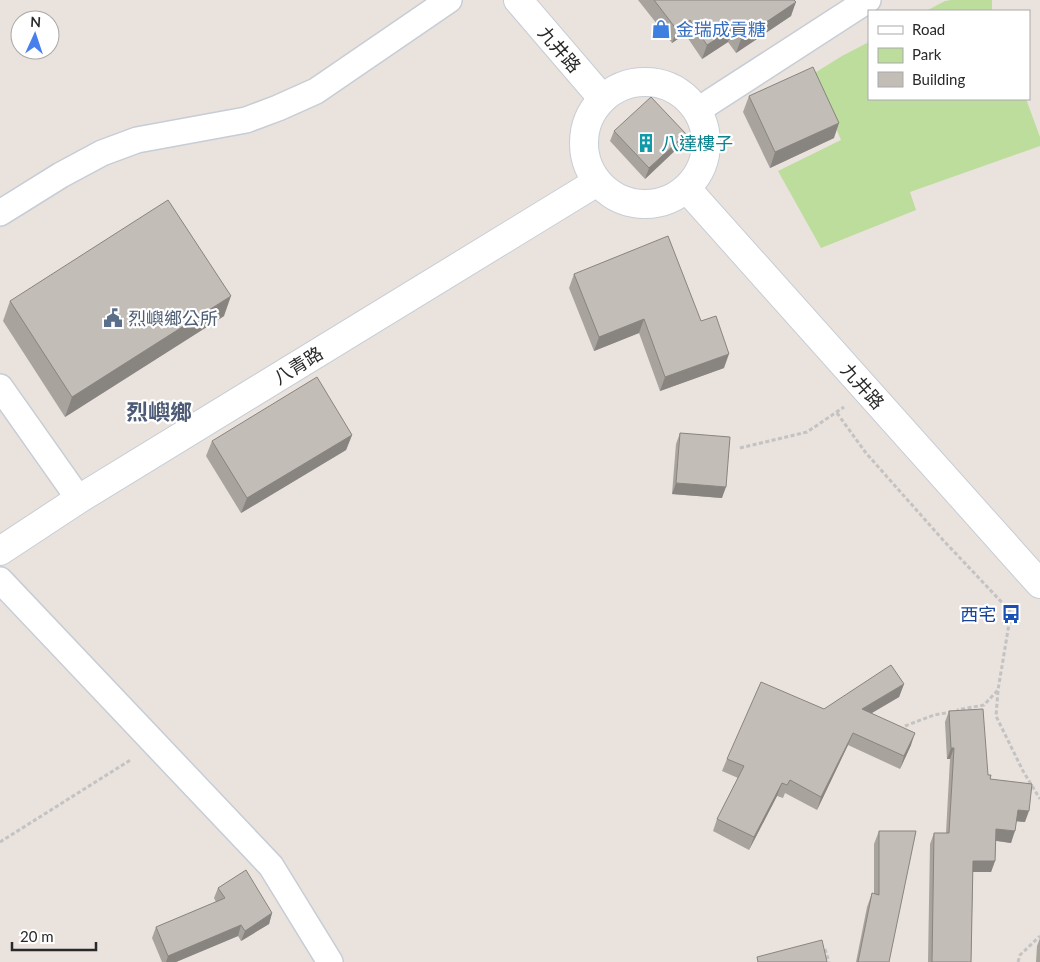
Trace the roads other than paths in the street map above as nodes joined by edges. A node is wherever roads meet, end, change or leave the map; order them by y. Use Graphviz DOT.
graph roads {
  1 [pos="449,0"];
  2 [pos="518,0"];
  3 [pos="868,0"];
  4 [pos="602,98"];
  5 [pos="698,110"];
  6 [pos="597,182"];
  7 [pos="687,189"];
  8 [pos="0,213"];
  9 [pos="0,387"];
  10 [pos="79,499"];
  11 [pos="0,551"];
  12 [pos="0,580"];
  13 [pos="1040,584"];
  14 [pos="330,962"];
  1 -- 8 [label="street"];
  2 -- 4 [label="main road, 九井路"];
  3 -- 5 [label="street"];
  4 -- 5 [label="main road"];
  4 -- 6 [label="main road"];
  5 -- 7 [label="main road"];
  6 -- 7 [label="main road"];
  6 -- 10 [label="main road, 八青路"];
  7 -- 13 [label="main road, 九井路"];
  9 -- 10 [label="street"];
  10 -- 11 [label="main road, 八青路"];
  12 -- 14 [label="street"];
}
